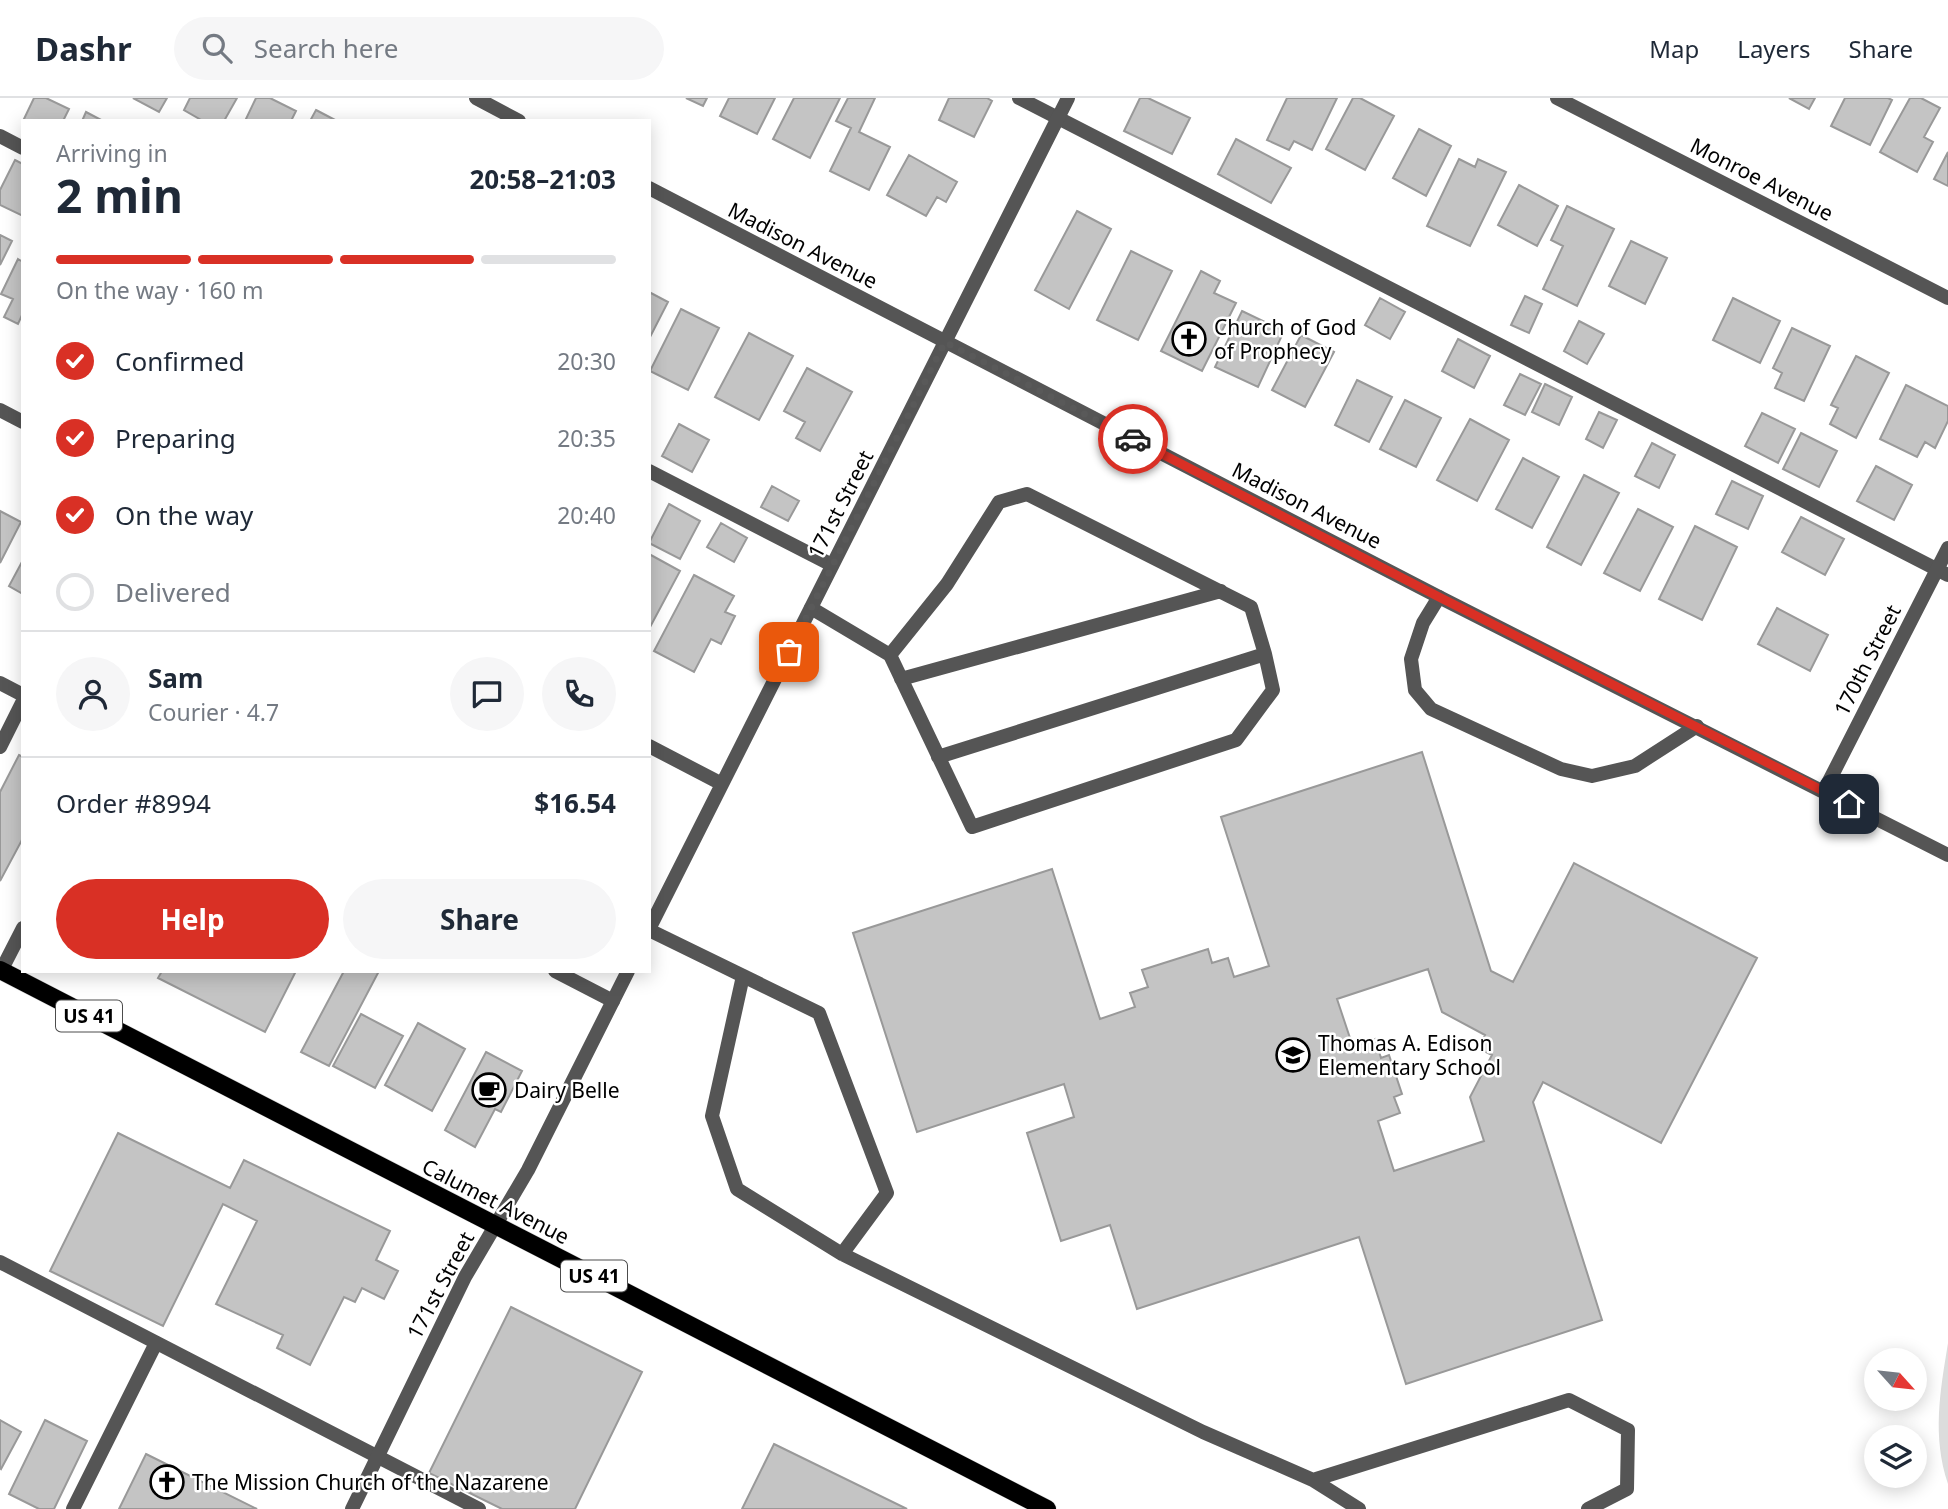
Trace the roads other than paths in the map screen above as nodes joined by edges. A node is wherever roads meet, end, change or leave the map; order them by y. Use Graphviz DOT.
graph roads {
  1 [pos="475,98"];
  2 [pos="1019,98"];
  3 [pos="1068,98"];
  4 [pos="1557,98"];
  5 [pos="1058,118"];
  6 [pos="515,119"];
  7 [pos="0,136"];
  8 [pos="21,147"];
  9 [pos="651,189"];
  10 [pos="1948,298"];
  11 [pos="945,342"];
  12 [pos="0,410"];
  13 [pos="21,421"];
  14 [pos="651,472"];
  15 [pos="1948,548"];
  16 [pos="832,565"];
  17 [pos="1942,572"];
  18 [pos="1221,591"];
  19 [pos="1439,597"];
  20 [pos="811,608"];
  21 [pos="1265,654"];
  22 [pos="890,655"];
  23 [pos="901,679"];
  24 [pos="0,683"];
  25 [pos="21,694"];
  26 [pos="21,705"];
  27 [pos="1697,726"];
  28 [pos="0,747"];
  29 [pos="651,747"];
  30 [pos="938,757"];
  31 [pos="722,784"];
  32 [pos="1824,791"];
  33 [pos="1948,855"];
  34 [pos="651,926"];
  35 [pos="651,931"];
  36 [pos="21,932"];
  37 [pos="0,971"];
  38 [pos="559,973"];
  39 [pos="627,973"];
  40 [pos="743,976"];
  41 [pos="613,1001"];
  42 [pos="495,1226"];
  43 [pos="842,1254"];
  44 [pos="0,1262"];
  45 [pos="156,1343"];
  46 [pos="377,1457"];
  47 [pos="1313,1480"];
  48 [pos="74,1509"];
  49 [pos="352,1509"];
  50 [pos="479,1509"];
  51 [pos="1047,1509"];
  52 [pos="1359,1509"];
  53 [pos="1588,1509"];
  1 -- 6 [label="street"];
  2 -- 5 [label="street"];
  3 -- 5 [label="street, 171st Street"];
  4 -- 10 [label="street, Monroe Avenue"];
  5 -- 11 [label="street, 171st Street"];
  5 -- 17 [label="street"];
  7 -- 8 [label="street"];
  9 -- 11 [label="street, Madison Avenue"];
  11 -- 16 [label="street, 171st Street"];
  11 -- 19 [label="street, Madison Avenue"];
  12 -- 13 [label="street"];
  14 -- 16 [label="street"];
  15 -- 17 [label="street, 170th Street"];
  16 -- 20 [label="street, 171st Street"];
  17 -- 32 [label="street, 170th Street"];
  18 -- 21 [label="street"];
  18 -- 22 [label="street"];
  18 -- 23 [label="street"];
  19 -- 27 [label="street, Madison Avenue"];
  19 -- 27 [label="street"];
  20 -- 22 [label="street"];
  20 -- 31 [label="street, 171st Street"];
  21 -- 30 [label="street"];
  21 -- 30 [label="street"];
  22 -- 23 [label="street"];
  23 -- 30 [label="street"];
  24 -- 25 [label="street"];
  26 -- 28 [label="street"];
  27 -- 32 [label="street, Madison Avenue"];
  29 -- 31 [label="street"];
  31 -- 34 [label="street, 171st Street"];
  32 -- 33 [label="street, Madison Avenue"];
  35 -- 40 [label="street"];
  36 -- 37 [label="street"];
  37 -- 42 [label="main road, Calumet Avenue / US 41"];
  38 -- 41 [label="street"];
  39 -- 41 [label="street, 171st Street"];
  40 -- 43 [label="street"];
  40 -- 43 [label="street"];
  41 -- 42 [label="street, 171st Street"];
  42 -- 46 [label="street, 171st Street"];
  42 -- 51 [label="main road, Calumet Avenue / US 41"];
  43 -- 47 [label="street"];
  44 -- 45 [label="street"];
  45 -- 46 [label="street"];
  45 -- 48 [label="street"];
  46 -- 49 [label="street, 171st Street"];
  46 -- 50 [label="street"];
  47 -- 52 [label="street"];
  47 -- 53 [label="street"];
}
